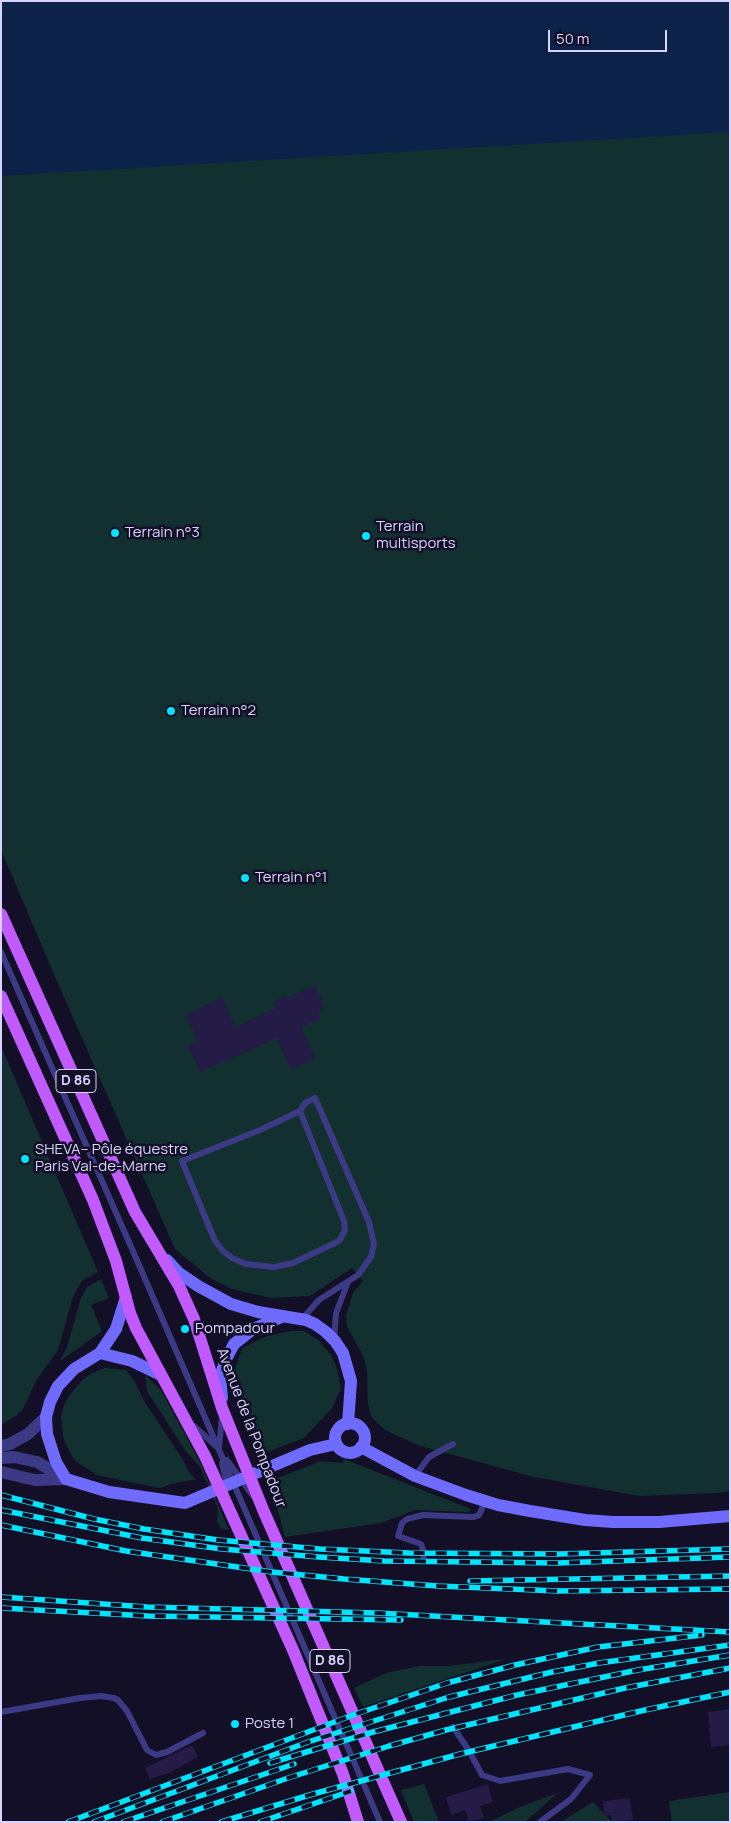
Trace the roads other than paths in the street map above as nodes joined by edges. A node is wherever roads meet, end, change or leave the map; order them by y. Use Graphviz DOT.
graph roads {
  1 [pos="1,914"];
  2 [pos="1,952"];
  3 [pos="1,996"];
  4 [pos="300,1111"];
  5 [pos="155,1246"];
  6 [pos="348,1282"];
  7 [pos="126,1297"];
  8 [pos="284,1316"];
  9 [pos="302,1319"];
  10 [pos="334,1339"];
  11 [pos="100,1354"];
  12 [pos="161,1376"];
  13 [pos="222,1408"];
  14 [pos="46,1417"];
  15 [pos="185,1419"];
  16 [pos="348,1424"];
  17 [pos="336,1444"];
  18 [pos="453,1444"];
  19 [pos="1,1446"];
  20 [pos="361,1447"];
  21 [pos="219,1449"];
  22 [pos="1,1458"];
  23 [pos="1,1472"];
  24 [pos="415,1476"];
  25 [pos="66,1479"];
  26 [pos="485,1502"];
  27 [pos="264,1512"];
  28 [pos="730,1516"];
  29 [pos="235,1523"];
  30 [pos="423,1561"];
  31 [pos="1,1712"];
  32 [pos="453,1727"];
  33 [pos="203,1733"];
  34 [pos="399,1816"];
  35 [pos="358,1821"];
  36 [pos="380,1822"];
  37 [pos="540,1822"];
  1 -- 5 [label="main road, Avenue de la Pompadour / D 86"];
  2 -- 21 [label="lane"];
  3 -- 7 [label="main road, D 86"];
  4 -- 4 [label="lane"];
  4 -- 6 [label="lane"];
  5 -- 8 [label="street"];
  5 -- 13 [label="main road, Avenue de la Pompadour / D 86"];
  6 -- 9 [label="lane"];
  6 -- 10 [label="lane"];
  7 -- 11 [label="street"];
  7 -- 12 [label="main road, D 86"];
  8 -- 9 [label="street"];
  8 -- 13 [label="street"];
  9 -- 10 [label="street"];
  10 -- 16 [label="street"];
  11 -- 12 [label="street"];
  11 -- 14 [label="street"];
  12 -- 15 [label="main road, D 86"];
  13 -- 21 [label="lane"];
  13 -- 27 [label="main road, Avenue de la Pompadour / D 86"];
  14 -- 19 [label="street"];
  14 -- 25 [label="street"];
  15 -- 21 [label="lane"];
  15 -- 29 [label="main road, D 86"];
  16 -- 17 [label="street"];
  16 -- 20 [label="street"];
  17 -- 20 [label="street"];
  17 -- 25 [label="street"];
  18 -- 24 [label="lane"];
  20 -- 24 [label="street"];
  21 -- 27 [label="lane"];
  21 -- 29 [label="lane"];
  21 -- 36 [label="lane"];
  22 -- 25 [label="street"];
  23 -- 25 [label="street"];
  24 -- 26 [label="street"];
  26 -- 28 [label="street"];
  26 -- 30 [label="lane"];
  27 -- 34 [label="main road, Avenue de la Pompadour / D 86"];
  29 -- 35 [label="main road, D 86"];
  31 -- 33 [label="lane"];
  32 -- 37 [label="lane"];
}
